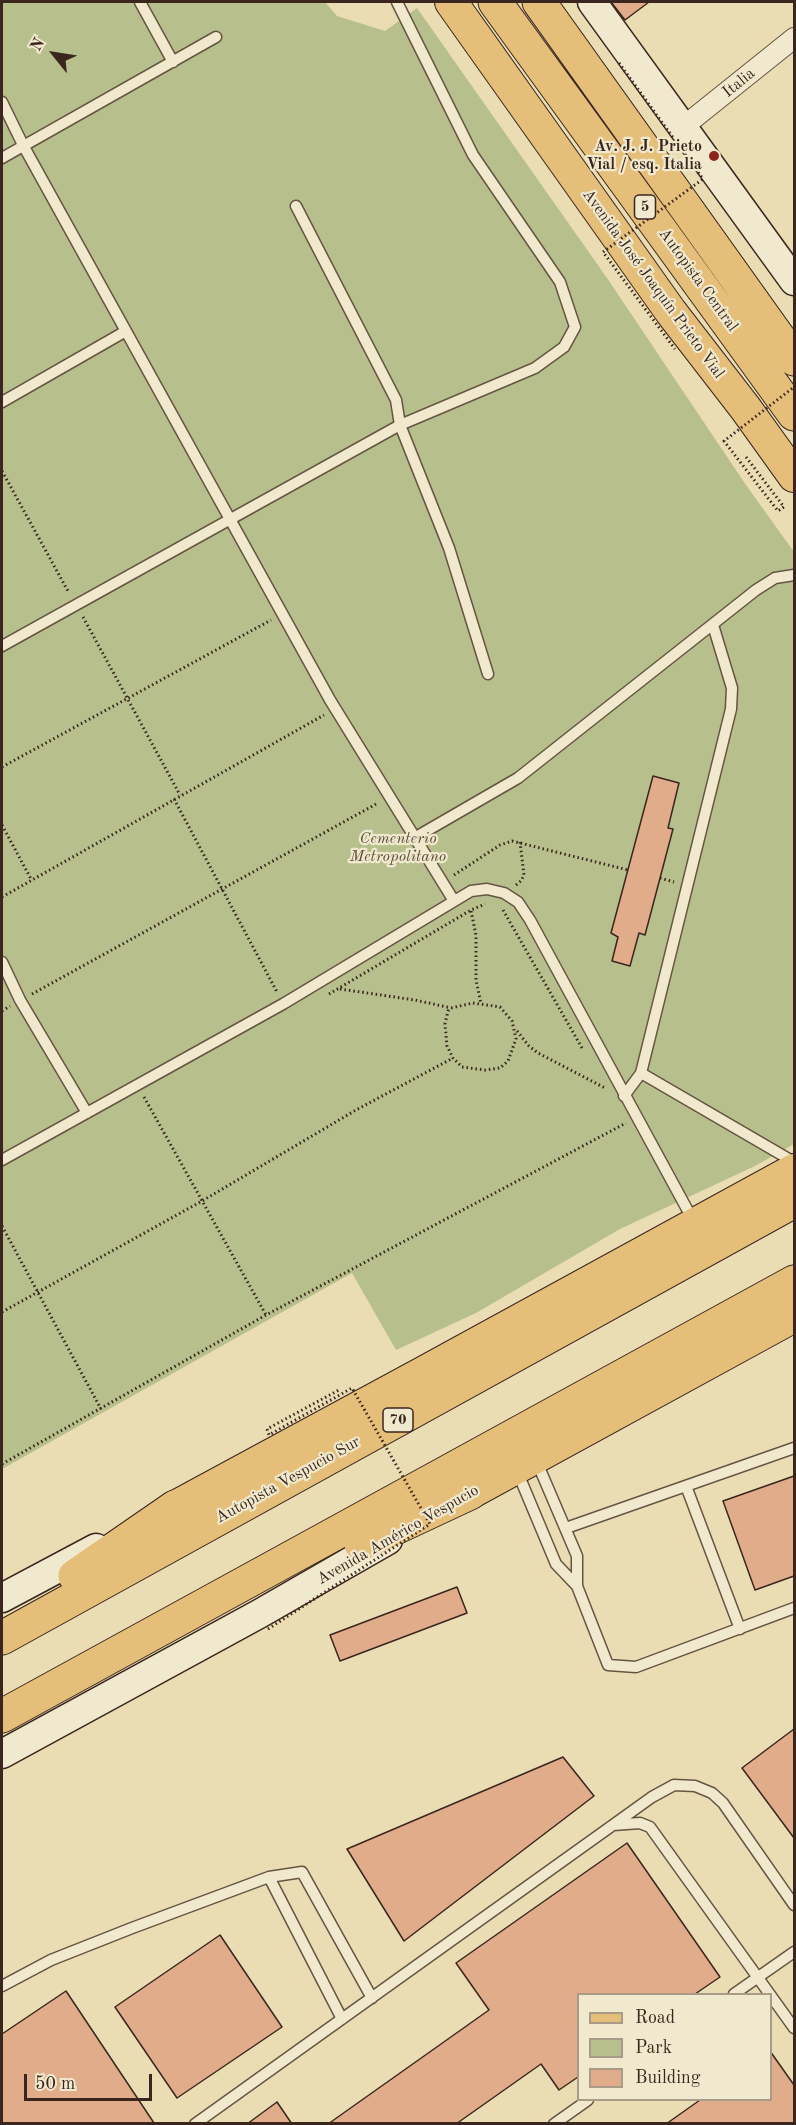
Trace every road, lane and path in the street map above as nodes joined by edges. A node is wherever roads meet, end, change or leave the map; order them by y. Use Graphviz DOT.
graph roads {
  1 [pos="140,2"];
  2 [pos="397,2"];
  3 [pos="452,2"];
  4 [pos="495,2"];
  5 [pos="539,2"];
  6 [pos="592,2"];
  7 [pos="216,37"];
  8 [pos="795,38"];
  9 [pos="173,62"];
  10 [pos="619,63"];
  11 [pos="2,102"];
  12 [pos="682,128"];
  13 [pos="23,145"];
  14 [pos="2,158"];
  15 [pos="296,206"];
  16 [pos="697,225"];
  17 [pos="795,281"];
  18 [pos="795,321"];
  19 [pos="126,331"];
  20 [pos="675,349"];
  21 [pos="795,359"];
  22 [pos="795,387"];
  23 [pos="2,402"];
  24 [pos="795,414"];
  25 [pos="400,425"];
  26 [pos="746,457"];
  27 [pos="2,471"];
  28 [pos="795,476"];
  29 [pos="231,519"];
  30 [pos="795,575"];
  31 [pos="76,605"];
  32 [pos="284,613"];
  33 [pos="713,625"];
  34 [pos="2,646"];
  35 [pos="488,674"];
  36 [pos="127,698"];
  37 [pos="336,708"];
  38 [pos="2,767"];
  39 [pos="180,796"];
  40 [pos="390,797"];
  41 [pos="174,799"];
  42 [pos="2,825"];
  43 [pos="416,837"];
  44 [pos="520,842"];
  45 [pos="628,870"];
  46 [pos="31,879"];
  47 [pos="445,884"];
  48 [pos="222,889"];
  49 [pos="504,893"];
  50 [pos="2,897"];
  51 [pos="454,901"];
  52 [pos="489,903"];
  53 [pos="499,906"];
  54 [pos="471,910"];
  55 [pos="2,962"];
  56 [pos="338,989"];
  57 [pos="320,999"];
  58 [pos="20,1000"];
  59 [pos="283,1004"];
  60 [pos="482,1004"];
  61 [pos="451,1008"];
  62 [pos="2,1011"];
  63 [pos="516,1029"];
  64 [pos="582,1048"];
  65 [pos="453,1058"];
  66 [pos="641,1073"];
  67 [pos="599,1078"];
  68 [pos="137,1085"];
  69 [pos="605,1088"];
  70 [pos="624,1096"];
  71 [pos="611,1097"];
  72 [pos="87,1113"];
  73 [pos="639,1122"];
  74 [pos="2,1160"];
  75 [pos="795,1162"];
  76 [pos="795,1170"];
  77 [pos="202,1201"];
  78 [pos="795,1201"];
  79 [pos="695,1224"];
  80 [pos="2,1226"];
  81 [pos="795,1282"];
  82 [pos="38,1292"];
  83 [pos="2,1312"];
  84 [pos="266,1315"];
  85 [pos="795,1316"];
  86 [pos="339,1390"];
  87 [pos="101,1409"];
  88 [pos="795,1448"];
  89 [pos="525,1463"];
  90 [pos="2,1464"];
  91 [pos="686,1486"];
  92 [pos="470,1493"];
  93 [pos="175,1507"];
  94 [pos="566,1528"];
  95 [pos="577,1586"];
  96 [pos="2,1598"];
  97 [pos="795,1608"];
  98 [pos="2,1629"];
  99 [pos="268,1629"];
  100 [pos="740,1629"];
  101 [pos="158,1632"];
  102 [pos="2,1638"];
  103 [pos="2,1716"];
  104 [pos="2,1754"];
  105 [pos="613,1825"];
  106 [pos="269,1877"];
  107 [pos="795,1905"];
  108 [pos="795,1952"];
  109 [pos="758,1977"];
  110 [pos="2,1986"];
  111 [pos="737,1993"];
  112 [pos="770,1993"];
  113 [pos="772,1996"];
  114 [pos="372,1998"];
  115 [pos="342,2019"];
  116 [pos="795,2028"];
  117 [pos="587,2101"];
  118 [pos="195,2124"];
  119 [pos="554,2124"];
  1 -- 9 [label="lane"];
  2 -- 25 [label="lane"];
  3 -- 28 [label="main road, Avenida José Joaquín Prieto Vial"];
  4 -- 24 [label="highway, Autopista Central / 5"];
  5 -- 16 [label="highway, Autopista Central / 5"];
  6 -- 12 [label="main road"];
  7 -- 9 [label="lane"];
  8 -- 12 [label="street, Italia"];
  9 -- 13 [label="lane"];
  10 -- 20 [label="path, bridge"];
  11 -- 13 [label="lane"];
  12 -- 17 [label="main road"];
  13 -- 14 [label="lane"];
  13 -- 19 [label="lane"];
  15 -- 25 [label="lane"];
  16 -- 18 [label="highway"];
  16 -- 21 [label="highway, Autopista Central / 5"];
  19 -- 23 [label="lane"];
  19 -- 29 [label="lane"];
  22 -- 26 [label="path, bridge"];
  25 -- 29 [label="lane"];
  25 -- 35 [label="lane"];
  27 -- 31 [label="path"];
  29 -- 31 [label="lane"];
  29 -- 32 [label="lane"];
  30 -- 33 [label="lane"];
  31 -- 34 [label="lane"];
  31 -- 36 [label="path"];
  32 -- 36 [label="path"];
  32 -- 37 [label="lane"];
  33 -- 43 [label="lane"];
  33 -- 66 [label="lane"];
  36 -- 38 [label="path"];
  36 -- 39 [label="path"];
  37 -- 39 [label="path"];
  37 -- 40 [label="lane"];
  39 -- 41 [label="path"];
  40 -- 43 [label="lane"];
  40 -- 48 [label="path"];
  41 -- 46 [label="path"];
  41 -- 48 [label="path"];
  42 -- 46 [label="path"];
  43 -- 47 [label="lane"];
  44 -- 45 [label="path"];
  44 -- 47 [label="path"];
  44 -- 49 [label="path"];
  46 -- 50 [label="path"];
  47 -- 51 [label="lane"];
  48 -- 58 [label="path"];
  48 -- 59 [label="path"];
  49 -- 51 [label="lane"];
  49 -- 70 [label="lane"];
  51 -- 59 [label="lane"];
  52 -- 54 [label="path"];
  53 -- 64 [label="path"];
  54 -- 56 [label="path"];
  54 -- 60 [label="path"];
  55 -- 58 [label="lane"];
  56 -- 57 [label="path"];
  56 -- 61 [label="path"];
  58 -- 62 [label="path"];
  58 -- 72 [label="lane"];
  59 -- 68 [label="lane"];
  60 -- 61 [label="path"];
  60 -- 63 [label="path"];
  61 -- 65 [label="path"];
  63 -- 65 [label="path"];
  63 -- 69 [label="path"];
  65 -- 77 [label="path"];
  66 -- 70 [label="lane"];
  66 -- 75 [label="lane"];
  67 -- 69 [label="path"];
  68 -- 72 [label="lane"];
  68 -- 77 [label="path"];
  69 -- 71 [label="path"];
  70 -- 73 [label="lane"];
  72 -- 74 [label="lane"];
  73 -- 79 [label="lane"];
  73 -- 84 [label="path"];
  76 -- 79 [label="main road"];
  77 -- 82 [label="path"];
  77 -- 84 [label="path"];
  78 -- 102 [label="highway, Autopista Vespucio Sur / 70"];
  79 -- 93 [label="main road"];
  80 -- 82 [label="path"];
  81 -- 101 [label="highway"];
  82 -- 83 [label="path"];
  82 -- 87 [label="path"];
  84 -- 87 [label="path"];
  85 -- 89 [label="main road, Avenida Américo Vespucio"];
  86 -- 99 [label="path, bridge"];
  87 -- 90 [label="path"];
  88 -- 91 [label="lane"];
  89 -- 92 [label="main road, Avenida Américo Vespucio"];
  89 -- 94 [label="lane"];
  89 -- 95 [label="lane"];
  91 -- 94 [label="lane"];
  91 -- 100 [label="lane"];
  92 -- 101 [label="highway"];
  92 -- 104 [label="main road, Avenida Américo Vespucio"];
  93 -- 96 [label="main road"];
  93 -- 98 [label="highway"];
  94 -- 95 [label="lane"];
  95 -- 100 [label="lane"];
  97 -- 100 [label="lane"];
  101 -- 103 [label="highway"];
  105 -- 107 [label="lane"];
  105 -- 109 [label="lane"];
  105 -- 114 [label="lane"];
  106 -- 110 [label="lane"];
  106 -- 114 [label="lane"];
  106 -- 115 [label="lane"];
  108 -- 109 [label="lane"];
  109 -- 111 [label="lane"];
  109 -- 112 [label="lane"];
  113 -- 116 [label="lane"];
  114 -- 115 [label="lane"];
  115 -- 118 [label="lane"];
  117 -- 119 [label="lane"];
}
